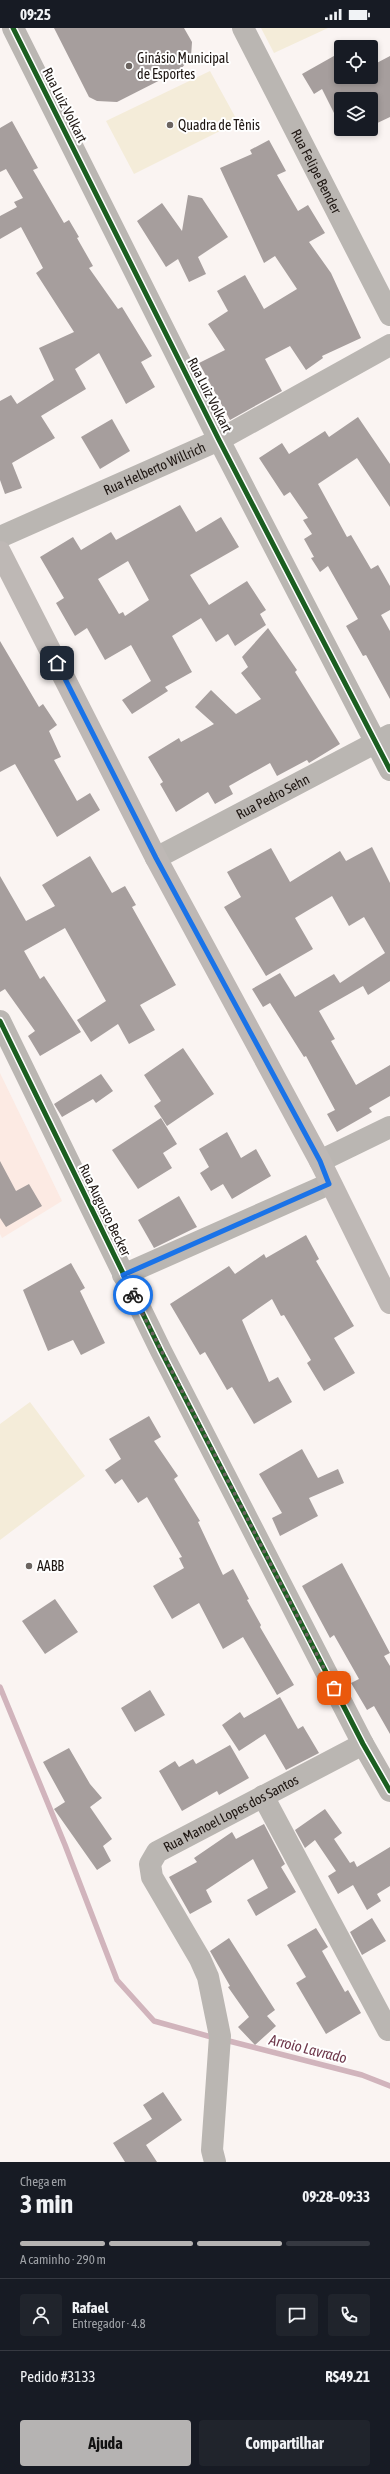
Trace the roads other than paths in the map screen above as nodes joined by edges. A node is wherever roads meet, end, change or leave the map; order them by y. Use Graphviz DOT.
graph roads {
  1 [pos="13,28"];
  2 [pos="243,28"];
  3 [pos="390,315"];
  4 [pos="390,345"];
  5 [pos="219,440"];
  6 [pos="0,537"];
  7 [pos="0,552"];
  8 [pos="383,739"];
  9 [pos="390,770"];
  10 [pos="156,858"];
  11 [pos="0,1023"];
  12 [pos="390,1127"];
  13 [pos="320,1161"];
  14 [pos="329,1184"];
  15 [pos="123,1275"];
  16 [pos="390,1303"];
  17 [pos="363,1744"];
  18 [pos="390,1790"];
  19 [pos="263,1796"];
  20 [pos="388,2030"];
  21 [pos="216,2162"];
  1 -- 5 [label="street, Rua Luiz Volkart"];
  2 -- 3 [label="street, Rua Felipe Bender"];
  4 -- 5 [label="street, Rua Helberto Willrich"];
  5 -- 6 [label="street, Rua Helberto Willrich"];
  5 -- 8 [label="street, Rua Luiz Volkart"];
  7 -- 10 [label="main road"];
  8 -- 9 [label="street, Rua Luiz Volkart"];
  8 -- 10 [label="street, Rua Pedro Sehn"];
  10 -- 13 [label="main road"];
  11 -- 15 [label="street, Rua Augusto Becker"];
  12 -- 13 [label="street"];
  13 -- 14 [label="main road"];
  14 -- 15 [label="street"];
  14 -- 16 [label="main road"];
  15 -- 17 [label="street, Rua Augusto Becker"];
  17 -- 18 [label="street, Rua Augusto Becker"];
  17 -- 19 [label="street, Rua Manoel Lopes dos Santos"];
  19 -- 20 [label="street"];
  19 -- 21 [label="street, Rua Manoel Lopes dos Santos"];
}
